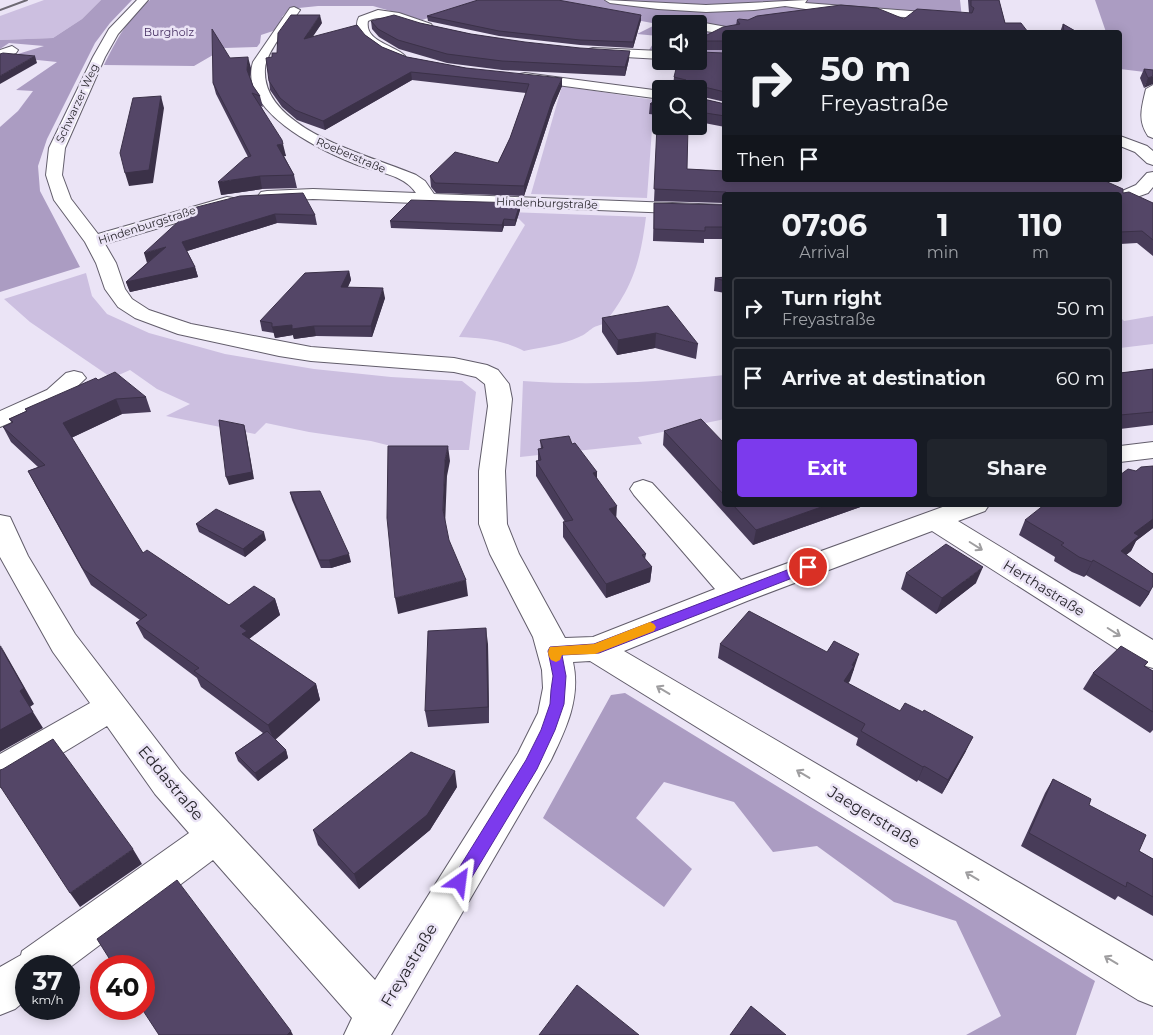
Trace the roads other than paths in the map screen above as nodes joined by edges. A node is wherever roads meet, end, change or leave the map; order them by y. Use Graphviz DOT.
graph roads {
  1 [pos="143,0"];
  2 [pos="610,0"];
  3 [pos="802,0"];
  4 [pos="786,3"];
  5 [pos="600,8"];
  6 [pos="294,10"];
  7 [pos="647,17"];
  8 [pos="964,17"];
  9 [pos="707,27"];
  10 [pos="439,30"];
  11 [pos="722,30"];
  12 [pos="579,50"];
  13 [pos="652,54"];
  14 [pos="413,60"];
  15 [pos="514,76"];
  16 [pos="1153,89"];
  17 [pos="652,94"];
  18 [pos="1153,133"];
  19 [pos="1153,138"];
  20 [pos="1122,142"];
  21 [pos="1136,146"];
  22 [pos="1153,160"];
  23 [pos="1153,177"];
  24 [pos="1122,197"];
  25 [pos="429,198"];
  26 [pos="722,210"];
  27 [pos="94,241"];
  28 [pos="74,378"];
  29 [pos="0,420"];
  30 [pos="1153,450"];
  31 [pos="1122,454"];
  32 [pos="643,489"];
  33 [pos="970,507"];
  34 [pos="935,520"];
  35 [pos="0,524"];
  36 [pos="736,593"];
  37 [pos="595,649"];
  38 [pos="554,651"];
  39 [pos="1153,656"];
  40 [pos="111,707"];
  41 [pos="0,772"];
  42 [pos="215,836"];
  43 [pos="52,955"];
  44 [pos="15,982"];
  45 [pos="1153,985"];
  46 [pos="0,994"];
  47 [pos="372,1025"];
  1 -- 27 [label="street, Schwarzer Weg"];
  2 -- 4 [label="street"];
  3 -- 4 [label="street"];
  4 -- 8 [label="street"];
  5 -- 7 [label="street"];
  6 -- 25 [label="street, Roeberstraße"];
  9 -- 11 [label="street"];
  10 -- 14 [label="street"];
  12 -- 13 [label="street"];
  15 -- 17 [label="street"];
  16 -- 18 [label="street"];
  19 -- 21 [label="street"];
  20 -- 21 [label="street"];
  21 -- 22 [label="street"];
  23 -- 24 [label="street"];
  25 -- 26 [label="street, Hindenburgstraße"];
  25 -- 27 [label="street, Hindenburgstraße"];
  27 -- 38 [label="street, Hindenburgstraße"];
  28 -- 29 [label="street"];
  30 -- 31 [label="street"];
  32 -- 36 [label="street"];
  33 -- 34 [label="street"];
  34 -- 36 [label="street"];
  34 -- 39 [label="street, Herthastraße, one-way"];
  35 -- 40 [label="street, Eddastraße"];
  36 -- 37 [label="street"];
  37 -- 38 [label="street"];
  45 -- 37 [label="street, Jaegerstraße, one-way"];
  38 -- 47 [label="street, Freyastraße"];
  40 -- 41 [label="street"];
  40 -- 42 [label="street, Eddastraße"];
  42 -- 43 [label="street"];
  42 -- 47 [label="street, Eddastraße"];
  44 -- 46 [label="street"];
}
